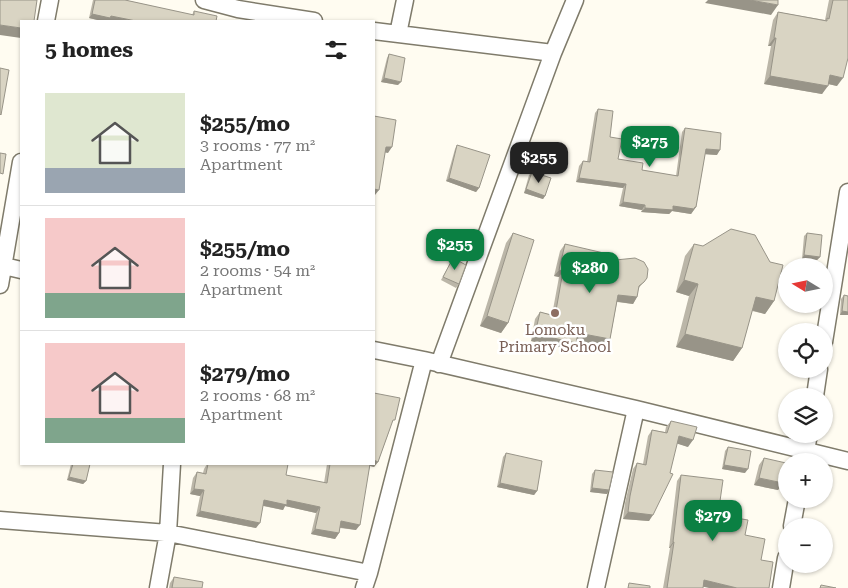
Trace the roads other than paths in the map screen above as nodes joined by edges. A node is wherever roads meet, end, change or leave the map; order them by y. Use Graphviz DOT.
graph roads {
  1 [pos="50,0"];
  2 [pos="204,0"];
  3 [pos="405,0"];
  4 [pos="575,0"];
  5 [pos="238,10"];
  6 [pos="46,20"];
  7 [pos="307,20"];
  8 [pos="375,31"];
  9 [pos="398,34"];
  10 [pos="553,53"];
  11 [pos="20,167"];
  12 [pos="848,192"];
  13 [pos="2,265"];
  14 [pos="20,270"];
  15 [pos="0,285"];
  16 [pos="827,323"];
  17 [pos="375,350"];
  18 [pos="431,362"];
  19 [pos="636,409"];
  20 [pos="794,453"];
  21 [pos="833,459"];
  22 [pos="848,461"];
  23 [pos="172,465"];
  24 [pos="0,520"];
  25 [pos="168,533"];
  26 [pos="784,573"];
  27 [pos="367,580"];
  28 [pos="158,588"];
  29 [pos="596,588"];
  30 [pos="781,588"];
  1 -- 6 [label="street"];
  2 -- 5 [label="street"];
  3 -- 9 [label="street"];
  4 -- 10 [label="street"];
  5 -- 7 [label="street"];
  8 -- 9 [label="street"];
  9 -- 10 [label="street"];
  10 -- 18 [label="street"];
  11 -- 13 [label="street"];
  12 -- 16 [label="street"];
  13 -- 14 [label="street"];
  13 -- 15 [label="street"];
  17 -- 18 [label="street"];
  18 -- 19 [label="street"];
  18 -- 27 [label="street"];
  19 -- 20 [label="street"];
  19 -- 29 [label="street"];
  21 -- 22 [label="street"];
  23 -- 25 [label="street"];
  24 -- 25 [label="street"];
  25 -- 27 [label="street"];
  25 -- 28 [label="street"];
  26 -- 30 [label="street"];
}
